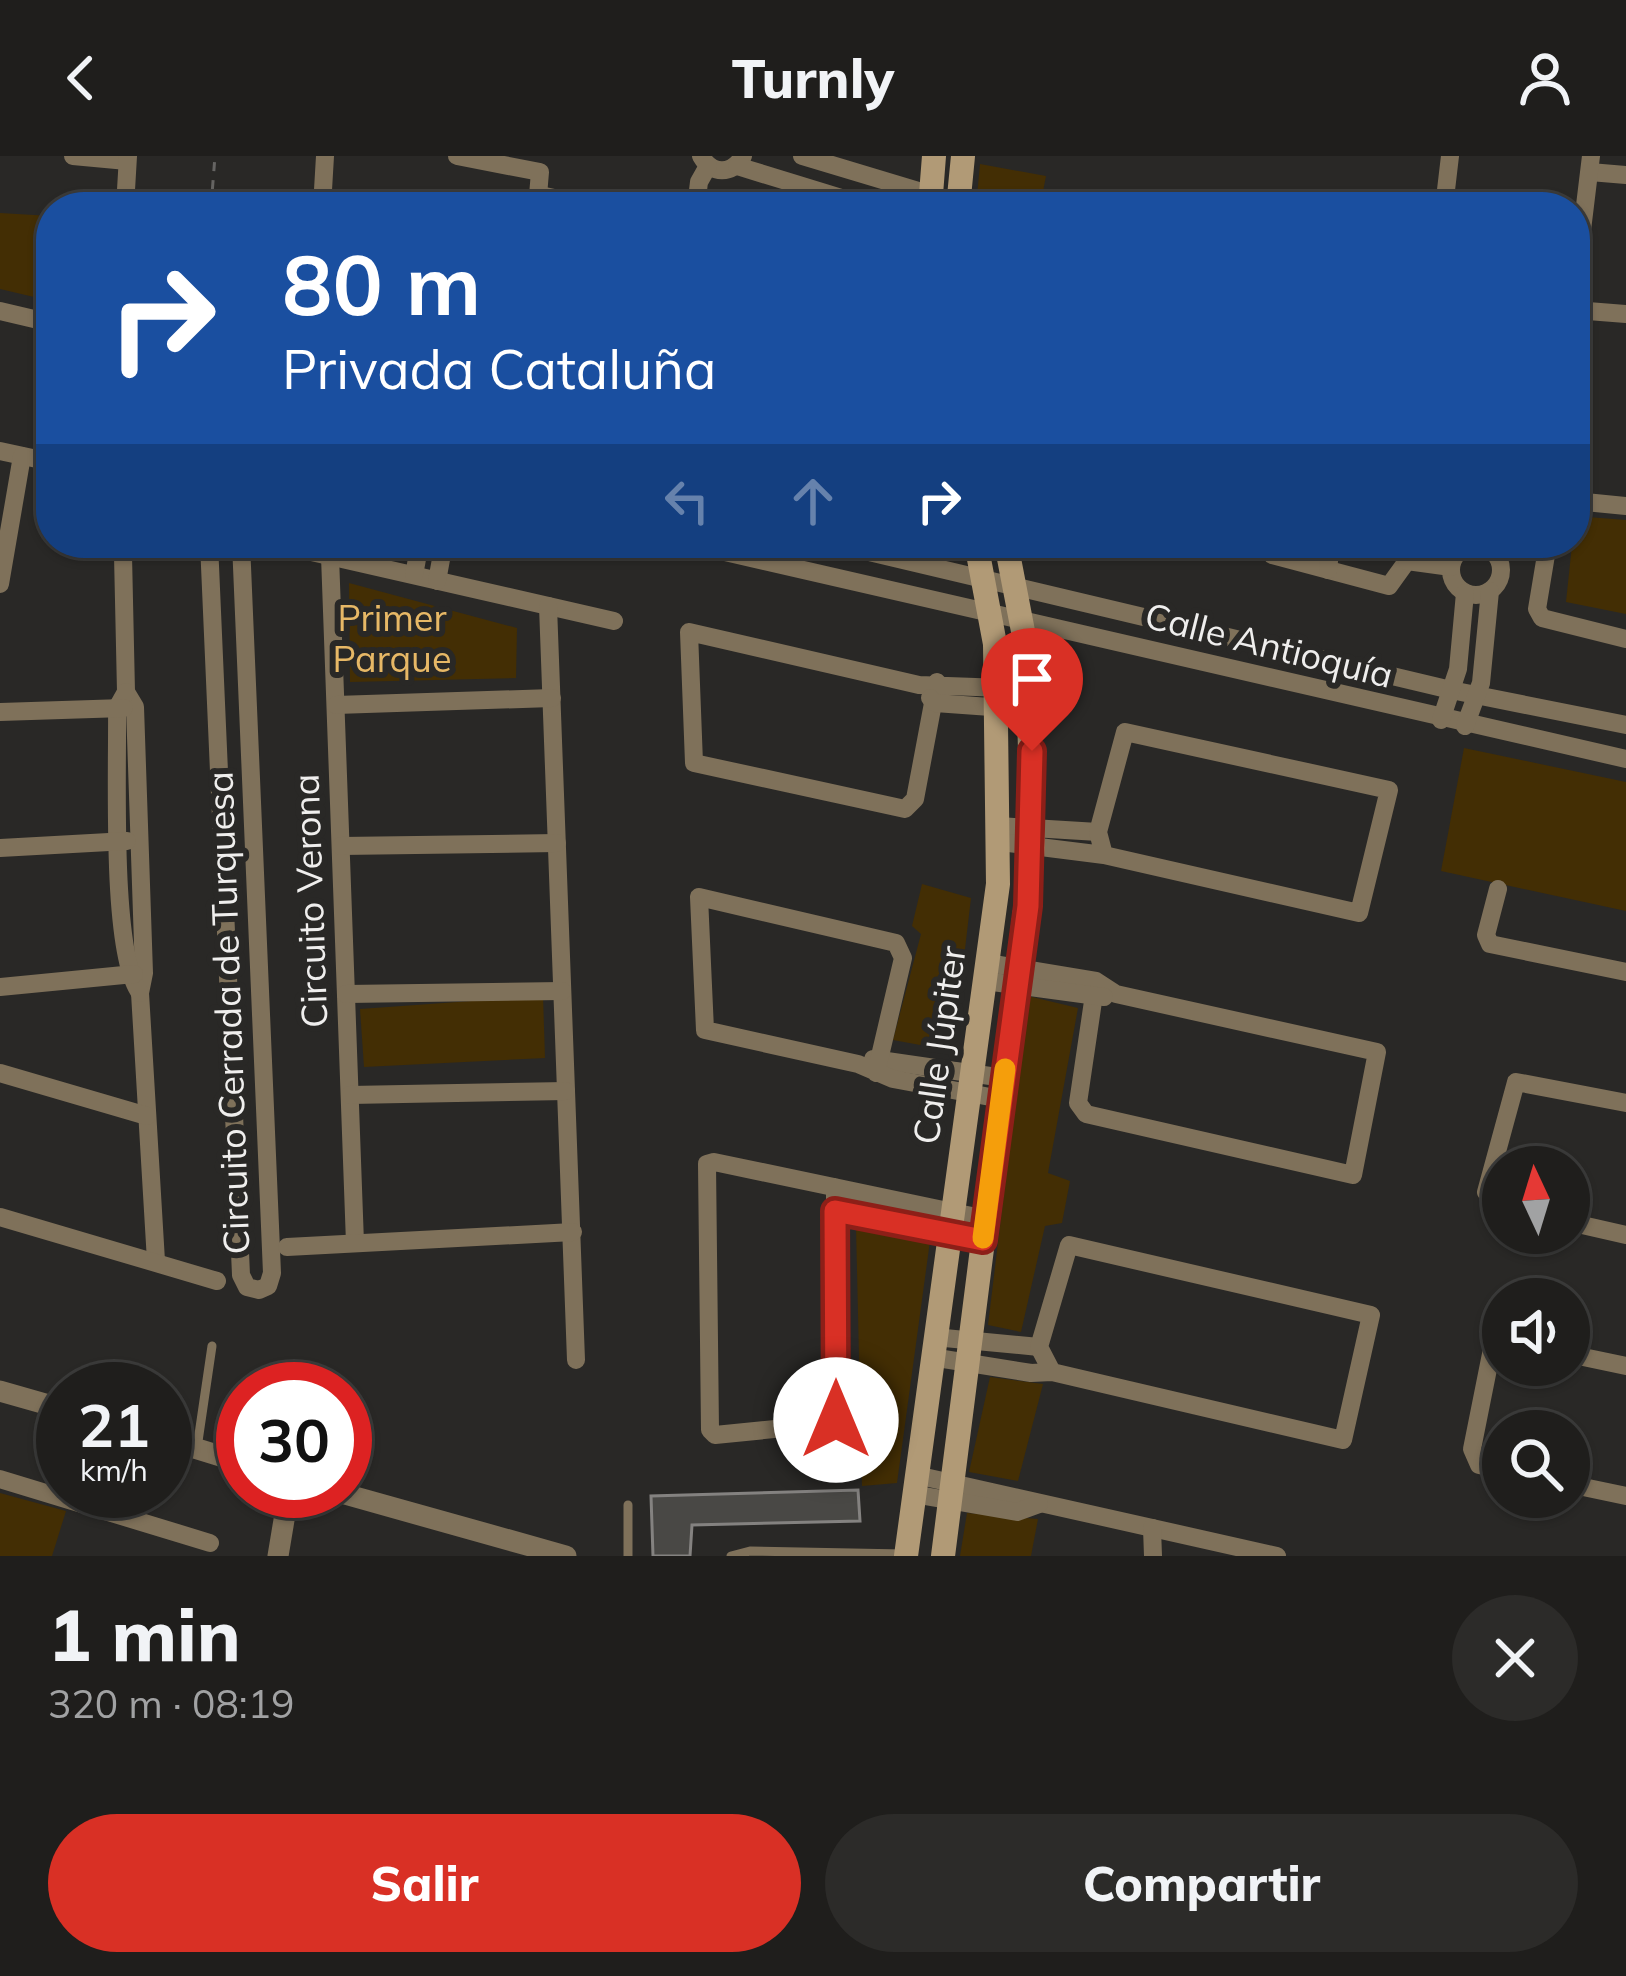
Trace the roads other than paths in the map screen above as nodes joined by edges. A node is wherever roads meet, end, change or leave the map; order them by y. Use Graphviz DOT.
graph roads {
  1 [pos="73,156"];
  2 [pos="326,156"];
  3 [pos="458,156"];
  4 [pos="802,156"];
  5 [pos="934,156"];
  6 [pos="963,156"];
  7 [pos="1450,156"];
  8 [pos="127,158"];
  9 [pos="705,161"];
  10 [pos="740,161"];
  11 [pos="1590,164"];
  12 [pos="1626,175"];
  13 [pos="126,192"];
  14 [pos="323,192"];
  15 [pos="539,192"];
  16 [pos="698,192"];
  17 [pos="828,192"];
  18 [pos="905,192"];
  19 [pos="932,192"];
  20 [pos="959,192"];
  21 [pos="1446,192"];
  22 [pos="0,311"];
  23 [pos="1590,311"];
  24 [pos="1626,314"];
  25 [pos="36,319"];
  26 [pos="0,451"];
  27 [pos="22,455"];
  28 [pos="36,458"];
  29 [pos="1590,502"];
  30 [pos="1626,506"];
  31 [pos="123,558"];
  32 [pos="210,558"];
  33 [pos="242,558"];
  34 [pos="329,558"];
  35 [pos="338,558"];
  36 [pos="417,558"];
  37 [pos="441,558"];
  38 [pos="754,558"];
  39 [pos="898,558"];
  40 [pos="979,558"];
  41 [pos="1009,558"];
  42 [pos="1286,558"];
  43 [pos="1329,558"];
  44 [pos="1405,558"];
  45 [pos="1425,558"];
  46 [pos="1455,558"];
  47 [pos="1497,558"];
  48 [pos="1546,558"];
  49 [pos="1451,567"];
  50 [pos="1328,570"];
  51 [pos="1502,573"];
  52 [pos="414,575"];
  53 [pos="983,577"];
  54 [pos="1543,580"];
  55 [pos="437,581"];
  56 [pos="0,584"];
  57 [pos="1014,584"];
  58 [pos="1490,591"];
  59 [pos="1465,593"];
  60 [pos="548,606"];
  61 [pos="990,610"];
  62 [pos="1024,620"];
  63 [pos="614,621"];
  64 [pos="1626,639"];
  65 [pos="216,681"];
  66 [pos="247,681"];
  67 [pos="928,683"];
  68 [pos="1451,690"];
  69 [pos="1477,695"];
  70 [pos="551,698"];
  71 [pos="997,699"];
  72 [pos="1031,700"];
  73 [pos="126,702"];
  74 [pos="934,704"];
  75 [pos="336,705"];
  76 [pos="0,712"];
  77 [pos="1441,720"];
  78 [pos="1626,725"];
  79 [pos="1465,726"];
  80 [pos="1626,759"];
  81 [pos="1098,832"];
  82 [pos="1000,834"];
  83 [pos="1033,837"];
  84 [pos="130,841"];
  85 [pos="557,843"];
  86 [pos="340,846"];
  87 [pos="0,848"];
  88 [pos="1104,855"];
  89 [pos="1498,890"];
  90 [pos="986,972"];
  91 [pos="1626,972"];
  92 [pos="1018,977"];
  93 [pos="137,980"];
  94 [pos="0,987"];
  95 [pos="1095,990"];
  96 [pos="562,991"];
  97 [pos="346,994"];
  98 [pos="871,1065"];
  99 [pos="0,1073"];
  100 [pos="970,1083"];
  101 [pos="1003,1088"];
  102 [pos="566,1091"];
  103 [pos="350,1095"];
  104 [pos="1626,1103"];
  105 [pos="147,1116"];
  106 [pos="1499,1146"];
  107 [pos="835,1187"];
  108 [pos="835,1211"];
  109 [pos="0,1216"];
  110 [pos="950,1222"];
  111 [pos="1590,1227"];
  112 [pos="984,1230"];
  113 [pos="573,1232"];
  114 [pos="1626,1235"];
  115 [pos="355,1243"];
  116 [pos="287,1247"];
  117 [pos="156,1262"];
  118 [pos="217,1282"];
  119 [pos="212,1346"];
  120 [pos="933,1347"];
  121 [pos="1039,1347"];
  122 [pos="968,1352"];
  123 [pos="1590,1358"];
  124 [pos="576,1360"];
  125 [pos="1626,1366"];
  126 [pos="1052,1372"];
  127 [pos="1485,1386"];
  128 [pos="0,1391"];
  129 [pos="36,1401"];
  130 [pos="192,1447"];
  131 [pos="196,1448"];
  132 [pos="216,1454"];
  133 [pos="1482,1466"];
  134 [pos="0,1479"];
  135 [pos="915,1485"];
  136 [pos="1590,1488"];
  137 [pos="949,1490"];
  138 [pos="1626,1496"];
  139 [pos="372,1502"];
  140 [pos="628,1505"];
  141 [pos="284,1518"];
  142 [pos="1152,1528"];
  143 [pos="176,1533"];
  144 [pos="210,1543"];
  145 [pos="777,1554"];
  146 [pos="842,1555"];
  147 [pos="906,1555"];
  148 [pos="170,1556"];
  149 [pos="278,1556"];
  150 [pos="566,1556"];
  151 [pos="628,1556"];
  152 [pos="730,1556"];
  153 [pos="943,1556"];
  154 [pos="1153,1556"];
  155 [pos="1277,1556"];
  1 -- 8 [label="street"];
  2 -- 14 [label="street"];
  3 -- 15 [label="street"];
  4 -- 18 [label="street"];
  5 -- 19 [label="main road"];
  6 -- 20 [label="main road"];
  7 -- 21 [label="street"];
  8 -- 13 [label="street"];
  9 -- 10 [label="street"];
  9 -- 16 [label="street"];
  10 -- 17 [label="street"];
  11 -- 12 [label="street"];
  22 -- 25 [label="street"];
  23 -- 24 [label="street"];
  26 -- 27 [label="street"];
  27 -- 28 [label="street"];
  27 -- 56 [label="street"];
  29 -- 30 [label="street"];
  31 -- 73 [label="street"];
  32 -- 65 [label="street, Circuito Cerrada de Turquesa"];
  33 -- 66 [label="street, Circuito Cerrada de Turquesa"];
  34 -- 75 [label="street, Circuito Verona"];
  35 -- 52 [label="street"];
  36 -- 52 [label="street"];
  37 -- 55 [label="street"];
  38 -- 61 [label="street, Calle Antioquía"];
  39 -- 53 [label="street, Calle Antioquía"];
  40 -- 53 [label="main road, Calle Júpiter"];
  41 -- 57 [label="main road, Calle Júpiter"];
  42 -- 50 [label="street"];
  43 -- 50 [label="street"];
  44 -- 50 [label="street"];
  45 -- 49 [label="street"];
  46 -- 49 [label="street"];
  47 -- 51 [label="street"];
  48 -- 54 [label="street"];
  49 -- 59 [label="street"];
  51 -- 54 [label="street"];
  51 -- 58 [label="street"];
  52 -- 55 [label="street"];
  53 -- 57 [label="street, Calle Antioquía"];
  53 -- 61 [label="main road, Calle Júpiter"];
  54 -- 64 [label="street"];
  55 -- 60 [label="street"];
  57 -- 62 [label="main road, Calle Júpiter"];
  57 -- 68 [label="street, Calle Antioquía"];
  58 -- 59 [label="street"];
  58 -- 69 [label="street"];
  59 -- 68 [label="street"];
  60 -- 63 [label="street"];
  60 -- 70 [label="street"];
  61 -- 62 [label="street, Calle Antioquía"];
  61 -- 71 [label="main road, Calle Júpiter"];
  62 -- 72 [label="main road, Calle Júpiter"];
  62 -- 77 [label="street, Calle Antioquía"];
  65 -- 66 [label="street"];
  65 -- 66 [label="street, Circuito Cerrada de Turquesa"];
  67 -- 71 [label="street"];
  67 -- 74 [label="street"];
  67 -- 74 [label="street"];
  68 -- 69 [label="street, Calle Antioquía"];
  68 -- 77 [label="street"];
  69 -- 78 [label="street, Calle Antioquía"];
  69 -- 79 [label="street"];
  70 -- 75 [label="street"];
  70 -- 85 [label="street"];
  71 -- 72 [label="street"];
  71 -- 74 [label="street"];
  71 -- 82 [label="main road, Calle Júpiter"];
  72 -- 83 [label="main road, Calle Júpiter"];
  73 -- 76 [label="street"];
  73 -- 84 [label="street"];
  75 -- 86 [label="street, Circuito Verona"];
  77 -- 79 [label="street, Calle Antioquía"];
  79 -- 80 [label="street, Calle Antioquía"];
  81 -- 83 [label="street"];
  81 -- 88 [label="street"];
  81 -- 88 [label="street"];
  82 -- 83 [label="street"];
  82 -- 90 [label="main road, Calle Júpiter"];
  83 -- 88 [label="street"];
  83 -- 92 [label="main road, Calle Júpiter"];
  84 -- 87 [label="street"];
  84 -- 93 [label="street"];
  85 -- 86 [label="street"];
  85 -- 96 [label="street"];
  86 -- 97 [label="street, Circuito Verona"];
  89 -- 91 [label="street"];
  90 -- 92 [label="street"];
  90 -- 100 [label="main road, Calle Júpiter"];
  92 -- 95 [label="street"];
  92 -- 101 [label="main road, Calle Júpiter"];
  93 -- 94 [label="street"];
  93 -- 105 [label="street"];
  95 -- 95 [label="street"];
  96 -- 97 [label="street"];
  96 -- 102 [label="street"];
  97 -- 103 [label="street, Circuito Verona"];
  98 -- 98 [label="street"];
  98 -- 100 [label="street"];
  99 -- 105 [label="street"];
  100 -- 101 [label="street"];
  100 -- 110 [label="main road, Calle Júpiter"];
  101 -- 112 [label="main road, Calle Júpiter"];
  102 -- 103 [label="street"];
  102 -- 113 [label="street"];
  103 -- 115 [label="street, Circuito Verona"];
  104 -- 106 [label="street"];
  105 -- 117 [label="street"];
  107 -- 108 [label="street"];
  107 -- 108 [label="street"];
  107 -- 110 [label="street"];
  108 -- 110 [label="street"];
  109 -- 117 [label="street"];
  110 -- 112 [label="street"];
  110 -- 120 [label="main road, Calle Júpiter"];
  111 -- 114 [label="street"];
  112 -- 122 [label="main road, Calle Júpiter"];
  113 -- 115 [label="street"];
  113 -- 124 [label="street"];
  115 -- 116 [label="street"];
  117 -- 118 [label="street"];
  119 -- 131 [label="lane"];
  120 -- 122 [label="street"];
  120 -- 135 [label="main road, Calle Júpiter"];
  121 -- 122 [label="street"];
  121 -- 126 [label="street"];
  121 -- 126 [label="street"];
  122 -- 126 [label="street"];
  122 -- 137 [label="main road, Calle Júpiter"];
  123 -- 125 [label="street"];
  127 -- 133 [label="street"];
  128 -- 129 [label="street"];
  130 -- 131 [label="street"];
  131 -- 132 [label="street"];
  134 -- 143 [label="street"];
  135 -- 137 [label="street"];
  135 -- 147 [label="main road, Calle Júpiter"];
  136 -- 138 [label="street"];
  137 -- 142 [label="street"];
  137 -- 153 [label="main road, Calle Júpiter"];
  139 -- 150 [label="street"];
  140 -- 151 [label="lane"];
  141 -- 149 [label="street"];
  142 -- 154 [label="street"];
  142 -- 155 [label="street"];
  143 -- 144 [label="street"];
  143 -- 148 [label="street"];
  145 -- 146 [label="lane"];
  145 -- 152 [label="lane"];
  146 -- 147 [label="lane"];
}
